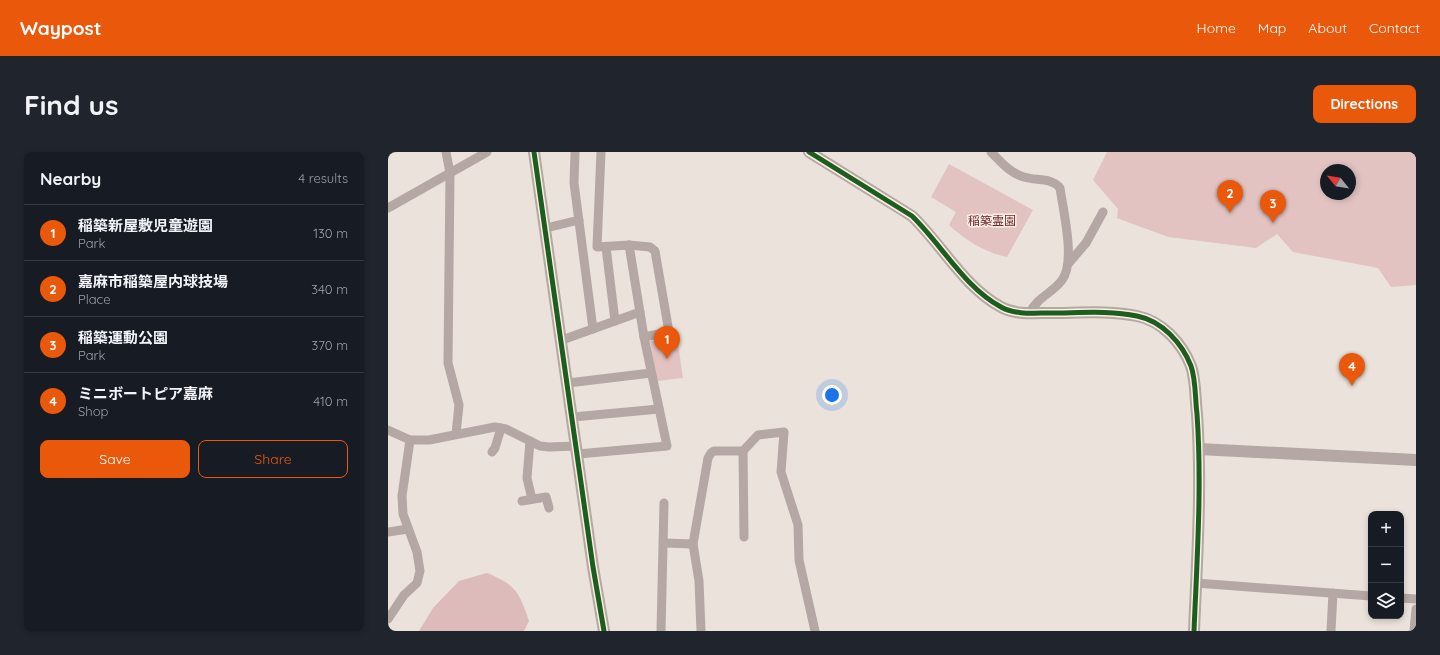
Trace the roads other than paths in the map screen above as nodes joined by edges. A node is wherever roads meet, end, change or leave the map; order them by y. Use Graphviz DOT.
graph roads {
  1 [pos="446,152"];
  2 [pos="487,152"];
  3 [pos="534,152"];
  4 [pos="575,152"];
  5 [pos="601,152"];
  6 [pos="809,152"];
  7 [pos="991,152"];
  8 [pos="450,173"];
  9 [pos="388,208"];
  10 [pos="1103,212"];
  11 [pos="579,220"];
  12 [pos="546,228"];
  13 [pos="629,245"];
  14 [pos="602,247"];
  15 [pos="582,250"];
  16 [pos="1068,264"];
  17 [pos="640,312"];
  18 [pos="1030,313"];
  19 [pos="615,321"];
  20 [pos="593,329"];
  21 [pos="644,337"];
  22 [pos="562,340"];
  23 [pos="651,373"];
  24 [pos="568,383"];
  25 [pos="659,409"];
  26 [pos="573,417"];
  27 [pos="501,428"];
  28 [pos="388,430"];
  29 [pos="456,434"];
  30 [pos="410,440"];
  31 [pos="530,441"];
  32 [pos="1199,449"];
  33 [pos="577,450"];
  34 [pos="743,451"];
  35 [pos="492,452"];
  36 [pos="1416,460"];
  37 [pos="532,499"];
  38 [pos="522,501"];
  39 [pos="664,503"];
  40 [pos="549,508"];
  41 [pos="408,528"];
  42 [pos="388,532"];
  43 [pos="744,537"];
  44 [pos="664,543"];
  45 [pos="693,544"];
  46 [pos="1196,583"];
  47 [pos="1333,594"];
  48 [pos="1368,596"];
  49 [pos="1404,598"];
  50 [pos="1416,599"];
  51 [pos="1416,609"];
  52 [pos="388,619"];
  53 [pos="604,631"];
  54 [pos="661,631"];
  55 [pos="701,631"];
  56 [pos="815,631"];
  57 [pos="1194,631"];
  58 [pos="1331,631"];
  59 [pos="1414,631"];
  1 -- 8 [label="street"];
  2 -- 8 [label="street"];
  3 -- 12 [label="street"];
  4 -- 11 [label="street"];
  5 -- 14 [label="street"];
  6 -- 18 [label="street"];
  7 -- 16 [label="street"];
  8 -- 9 [label="street"];
  8 -- 29 [label="street"];
  10 -- 16 [label="street"];
  11 -- 12 [label="street"];
  11 -- 15 [label="street"];
  12 -- 22 [label="street"];
  13 -- 14 [label="street"];
  13 -- 17 [label="street"];
  13 -- 21 [label="street"];
  14 -- 15 [label="street"];
  14 -- 19 [label="street"];
  15 -- 20 [label="street"];
  16 -- 18 [label="street"];
  17 -- 19 [label="street"];
  17 -- 21 [label="street"];
  18 -- 32 [label="street"];
  19 -- 20 [label="street"];
  20 -- 22 [label="street"];
  21 -- 23 [label="street"];
  22 -- 24 [label="street"];
  23 -- 24 [label="street"];
  23 -- 25 [label="street"];
  24 -- 26 [label="street"];
  25 -- 26 [label="street"];
  25 -- 33 [label="street"];
  26 -- 33 [label="street"];
  27 -- 29 [label="street"];
  27 -- 31 [label="street"];
  27 -- 35 [label="street"];
  28 -- 30 [label="street"];
  29 -- 30 [label="street"];
  30 -- 41 [label="street"];
  31 -- 33 [label="street"];
  31 -- 37 [label="street"];
  32 -- 36 [label="street"];
  32 -- 46 [label="street"];
  33 -- 53 [label="street"];
  34 -- 43 [label="street"];
  34 -- 45 [label="street"];
  34 -- 56 [label="street"];
  37 -- 38 [label="street"];
  37 -- 40 [label="street"];
  39 -- 44 [label="street"];
  41 -- 42 [label="street"];
  41 -- 52 [label="street"];
  44 -- 45 [label="street"];
  44 -- 54 [label="street"];
  45 -- 55 [label="street"];
  46 -- 47 [label="street"];
  46 -- 57 [label="street"];
  47 -- 48 [label="street"];
  47 -- 58 [label="street"];
  49 -- 50 [label="street"];
  51 -- 59 [label="street"];
}
